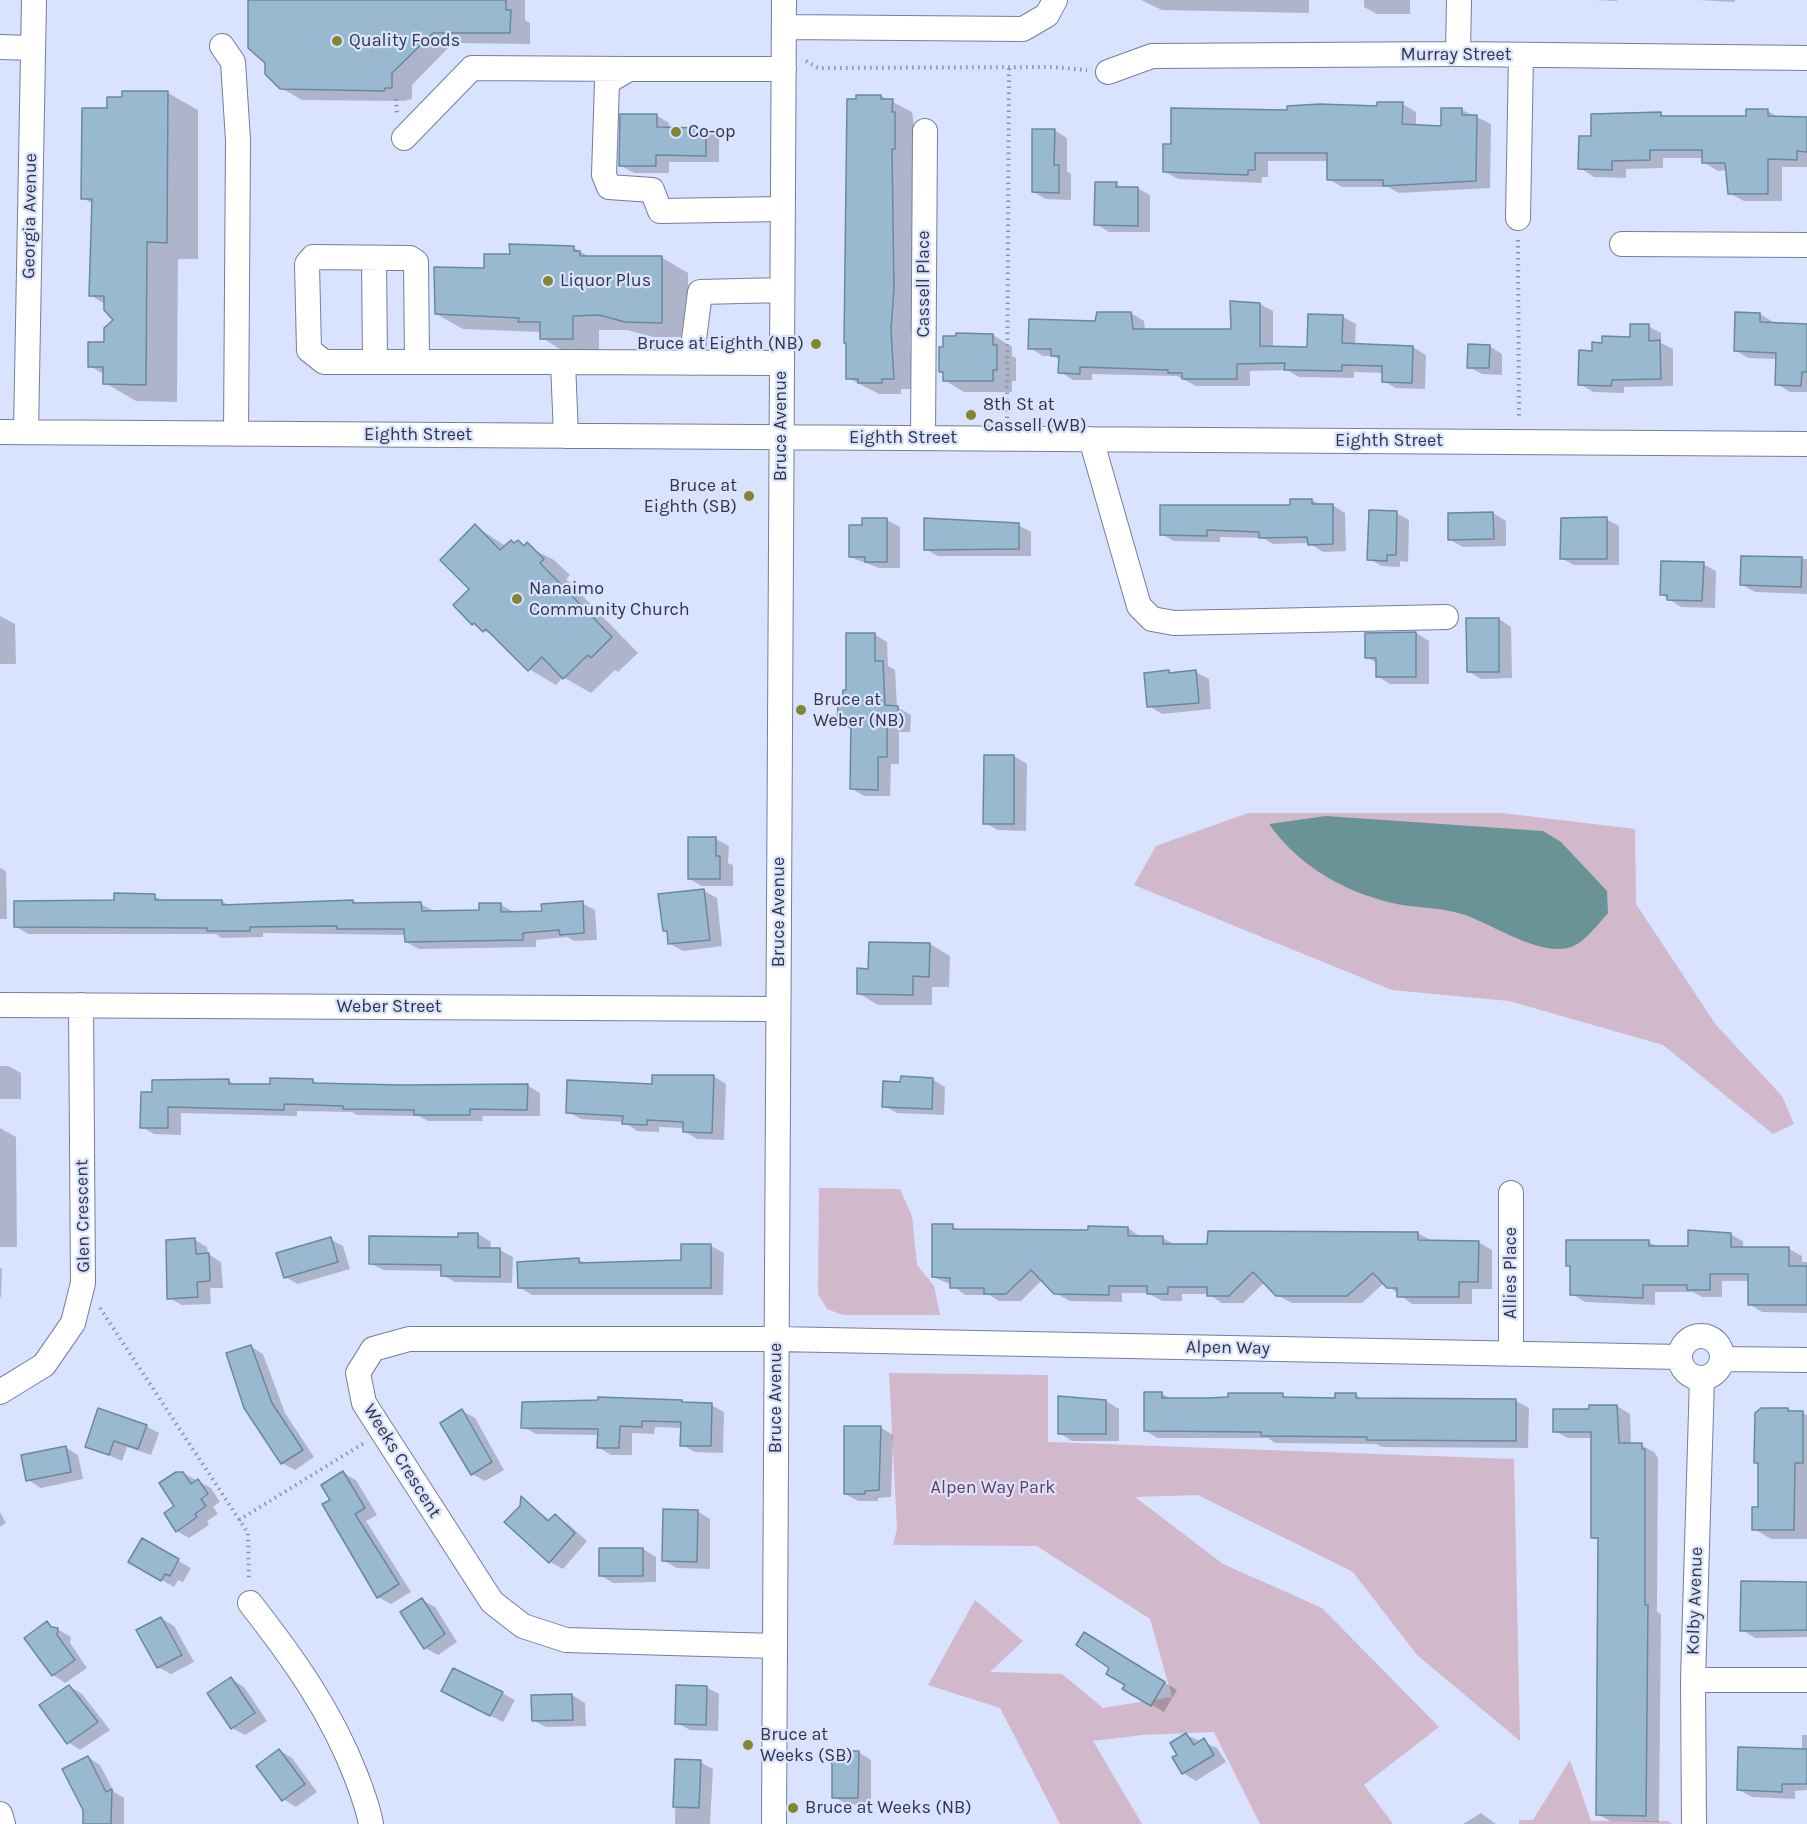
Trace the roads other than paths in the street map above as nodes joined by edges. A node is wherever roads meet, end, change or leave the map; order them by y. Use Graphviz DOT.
graph roads {
  1 [pos="34,0"];
  2 [pos="784,0"];
  3 [pos="1054,0"];
  4 [pos="1459,0"];
  5 [pos="784,27"];
  6 [pos="222,46"];
  7 [pos="0,47"];
  8 [pos="33,48"];
  9 [pos="1458,54"];
  10 [pos="1521,55"];
  11 [pos="1807,58"];
  12 [pos="630,69"];
  13 [pos="783,69"];
  14 [pos="1108,72"];
  15 [pos="925,130"];
  16 [pos="404,138"];
  17 [pos="783,209"];
  18 [pos="1518,218"];
  19 [pos="1622,244"];
  20 [pos="1807,245"];
  21 [pos="374,258"];
  22 [pos="782,290"];
  23 [pos="375,362"];
  24 [pos="417,362"];
  25 [pos="563,362"];
  26 [pos="691,363"];
  27 [pos="782,363"];
  28 [pos="0,432"];
  29 [pos="26,432"];
  30 [pos="236,434"];
  31 [pos="566,436"];
  32 [pos="782,437"];
  33 [pos="923,438"];
  34 [pos="1091,439"];
  35 [pos="1807,444"];
  36 [pos="1446,617"];
  37 [pos="0,1005"];
  38 [pos="81,1005"];
  39 [pos="778,1009"];
  40 [pos="1511,1193"];
  41 [pos="777,1339"];
  42 [pos="1511,1354"];
  43 [pos="1680,1357"];
  44 [pos="1722,1359"];
  45 [pos="1807,1360"];
  46 [pos="1702,1378"];
  47 [pos="0,1392"];
  48 [pos="250,1603"];
  49 [pos="775,1646"];
  50 [pos="1693,1680"];
  51 [pos="1807,1680"];
  52 [pos="0,1814"];
  53 [pos="3,1824"];
  54 [pos="371,1824"];
  55 [pos="774,1824"];
  56 [pos="1694,1824"];
  1 -- 8 [label="street, Georgia Avenue"];
  2 -- 5 [label="street, Bruce Avenue"];
  3 -- 5 [label="street"];
  4 -- 9 [label="street"];
  5 -- 13 [label="street, Bruce Avenue"];
  6 -- 30 [label="street"];
  7 -- 8 [label="street"];
  8 -- 29 [label="street, Georgia Avenue"];
  9 -- 10 [label="street, Murray Street"];
  9 -- 14 [label="street, Murray Street"];
  10 -- 11 [label="street, Murray Street"];
  10 -- 18 [label="street"];
  12 -- 13 [label="street"];
  12 -- 16 [label="street"];
  12 -- 17 [label="street"];
  13 -- 17 [label="street, Bruce Avenue"];
  15 -- 33 [label="street, Cassell Place"];
  17 -- 22 [label="street, Bruce Avenue"];
  19 -- 20 [label="street"];
  21 -- 23 [label="street"];
  21 -- 23 [label="street"];
  21 -- 24 [label="street"];
  22 -- 26 [label="street"];
  22 -- 27 [label="street, Bruce Avenue"];
  23 -- 24 [label="street"];
  24 -- 25 [label="street"];
  25 -- 26 [label="street"];
  25 -- 31 [label="street"];
  26 -- 27 [label="street"];
  27 -- 32 [label="street, Bruce Avenue"];
  28 -- 29 [label="street, Eighth Street"];
  29 -- 30 [label="street, Eighth Street"];
  30 -- 31 [label="street, Eighth Street"];
  31 -- 32 [label="street, Eighth Street"];
  32 -- 33 [label="street, Eighth Street"];
  32 -- 39 [label="street, Bruce Avenue"];
  33 -- 34 [label="street, Eighth Street"];
  34 -- 35 [label="street, Eighth Street"];
  34 -- 36 [label="street"];
  37 -- 38 [label="street, Weber Street"];
  38 -- 39 [label="street, Weber Street"];
  38 -- 47 [label="street, Glen Crescent"];
  39 -- 41 [label="street, Bruce Avenue"];
  40 -- 42 [label="street, Allies Place"];
  41 -- 42 [label="street, Alpen Way"];
  41 -- 49 [label="street, Bruce Avenue"];
  41 -- 49 [label="street, Weeks Crescent"];
  42 -- 43 [label="street, Alpen Way"];
  43 -- 44 [label="street"];
  43 -- 46 [label="street"];
  44 -- 45 [label="street"];
  44 -- 46 [label="street"];
  46 -- 50 [label="street, Kolby Avenue"];
  48 -- 54 [label="street"];
  49 -- 55 [label="street, Bruce Avenue"];
  50 -- 51 [label="street"];
  50 -- 56 [label="street, Kolby Avenue"];
  52 -- 53 [label="street"];
}
